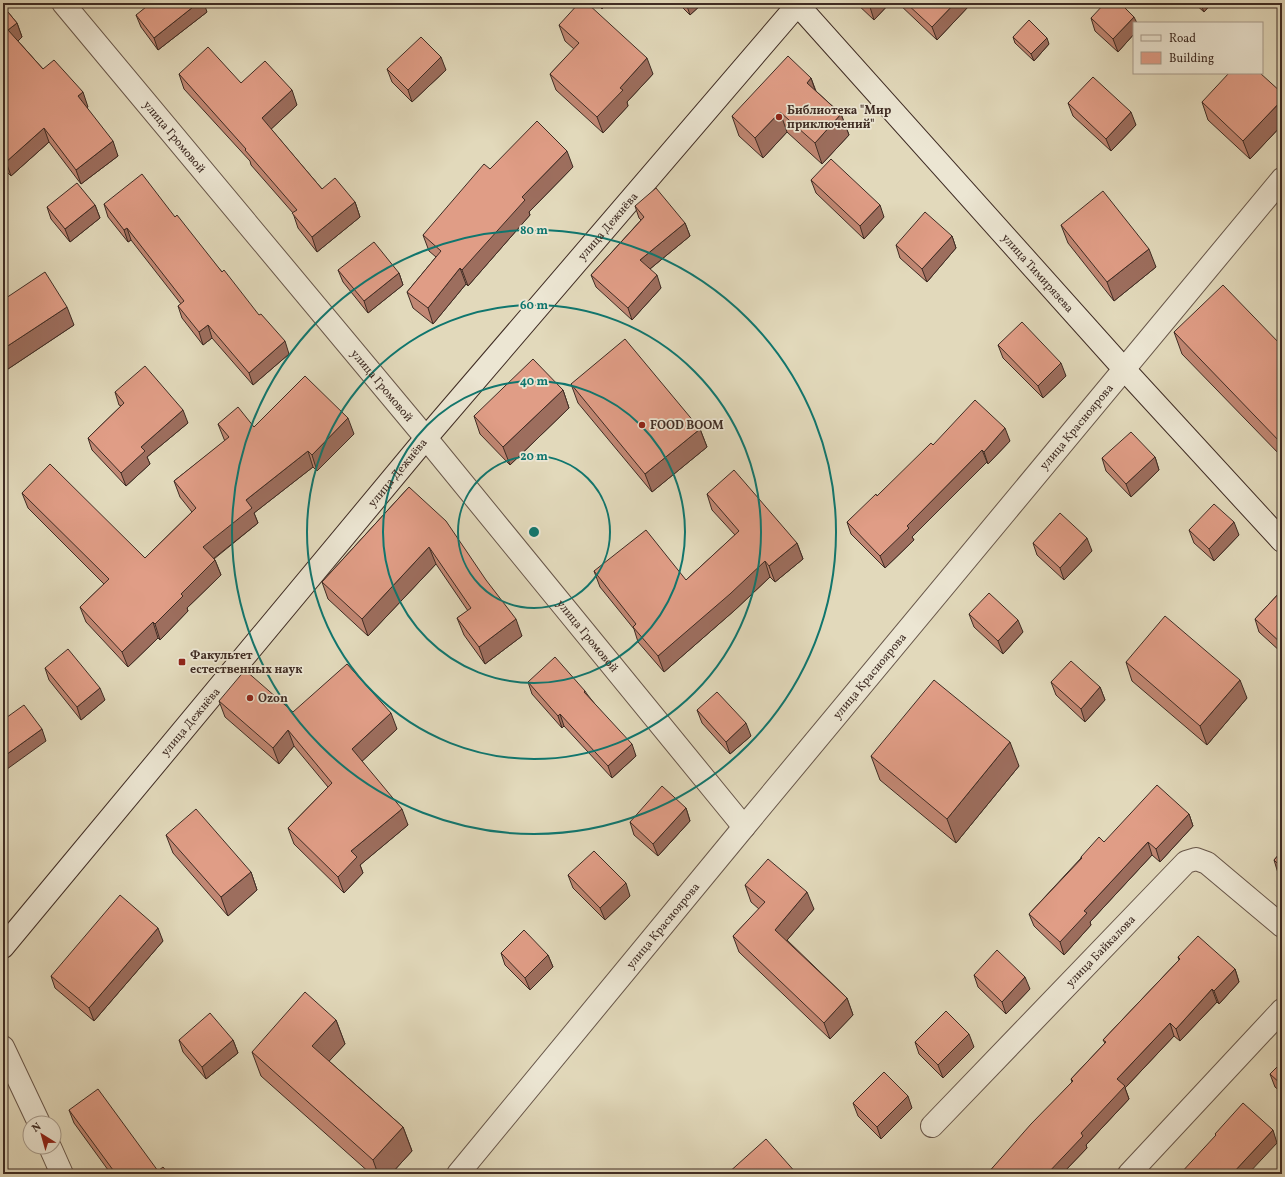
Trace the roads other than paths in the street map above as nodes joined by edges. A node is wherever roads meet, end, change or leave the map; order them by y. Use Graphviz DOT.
graph roads {
  1 [pos="62,3"];
  2 [pos="797,3"];
  3 [pos="1282,179"];
  4 [pos="1124,369"];
  5 [pos="426,438"];
  6 [pos="1282,541"];
  7 [pos="744,827"];
  8 [pos="1282,926"];
  9 [pos="3,947"];
  10 [pos="1282,1010"];
  11 [pos="3,1046"];
  12 [pos="35,1115"];
  13 [pos="932,1126"];
  14 [pos="54,1155"];
  15 [pos="62,1174"];
  16 [pos="458,1174"];
  17 [pos="1129,1174"];
  1 -- 5 [label="street, улица Громовой"];
  2 -- 4 [label="street, улица Тимирязева"];
  2 -- 5 [label="street, улица Дежнёва"];
  3 -- 4 [label="street, улица Красноярова"];
  4 -- 6 [label="street, улица Тимирязева"];
  4 -- 7 [label="street, улица Красноярова"];
  5 -- 7 [label="street, улица Громовой"];
  5 -- 9 [label="street, улица Дежнёва"];
  7 -- 16 [label="street, улица Красноярова"];
  8 -- 13 [label="street, улица Байкалова"];
  10 -- 17 [label="street"];
  11 -- 12 [label="street"];
  14 -- 15 [label="street"];
}
